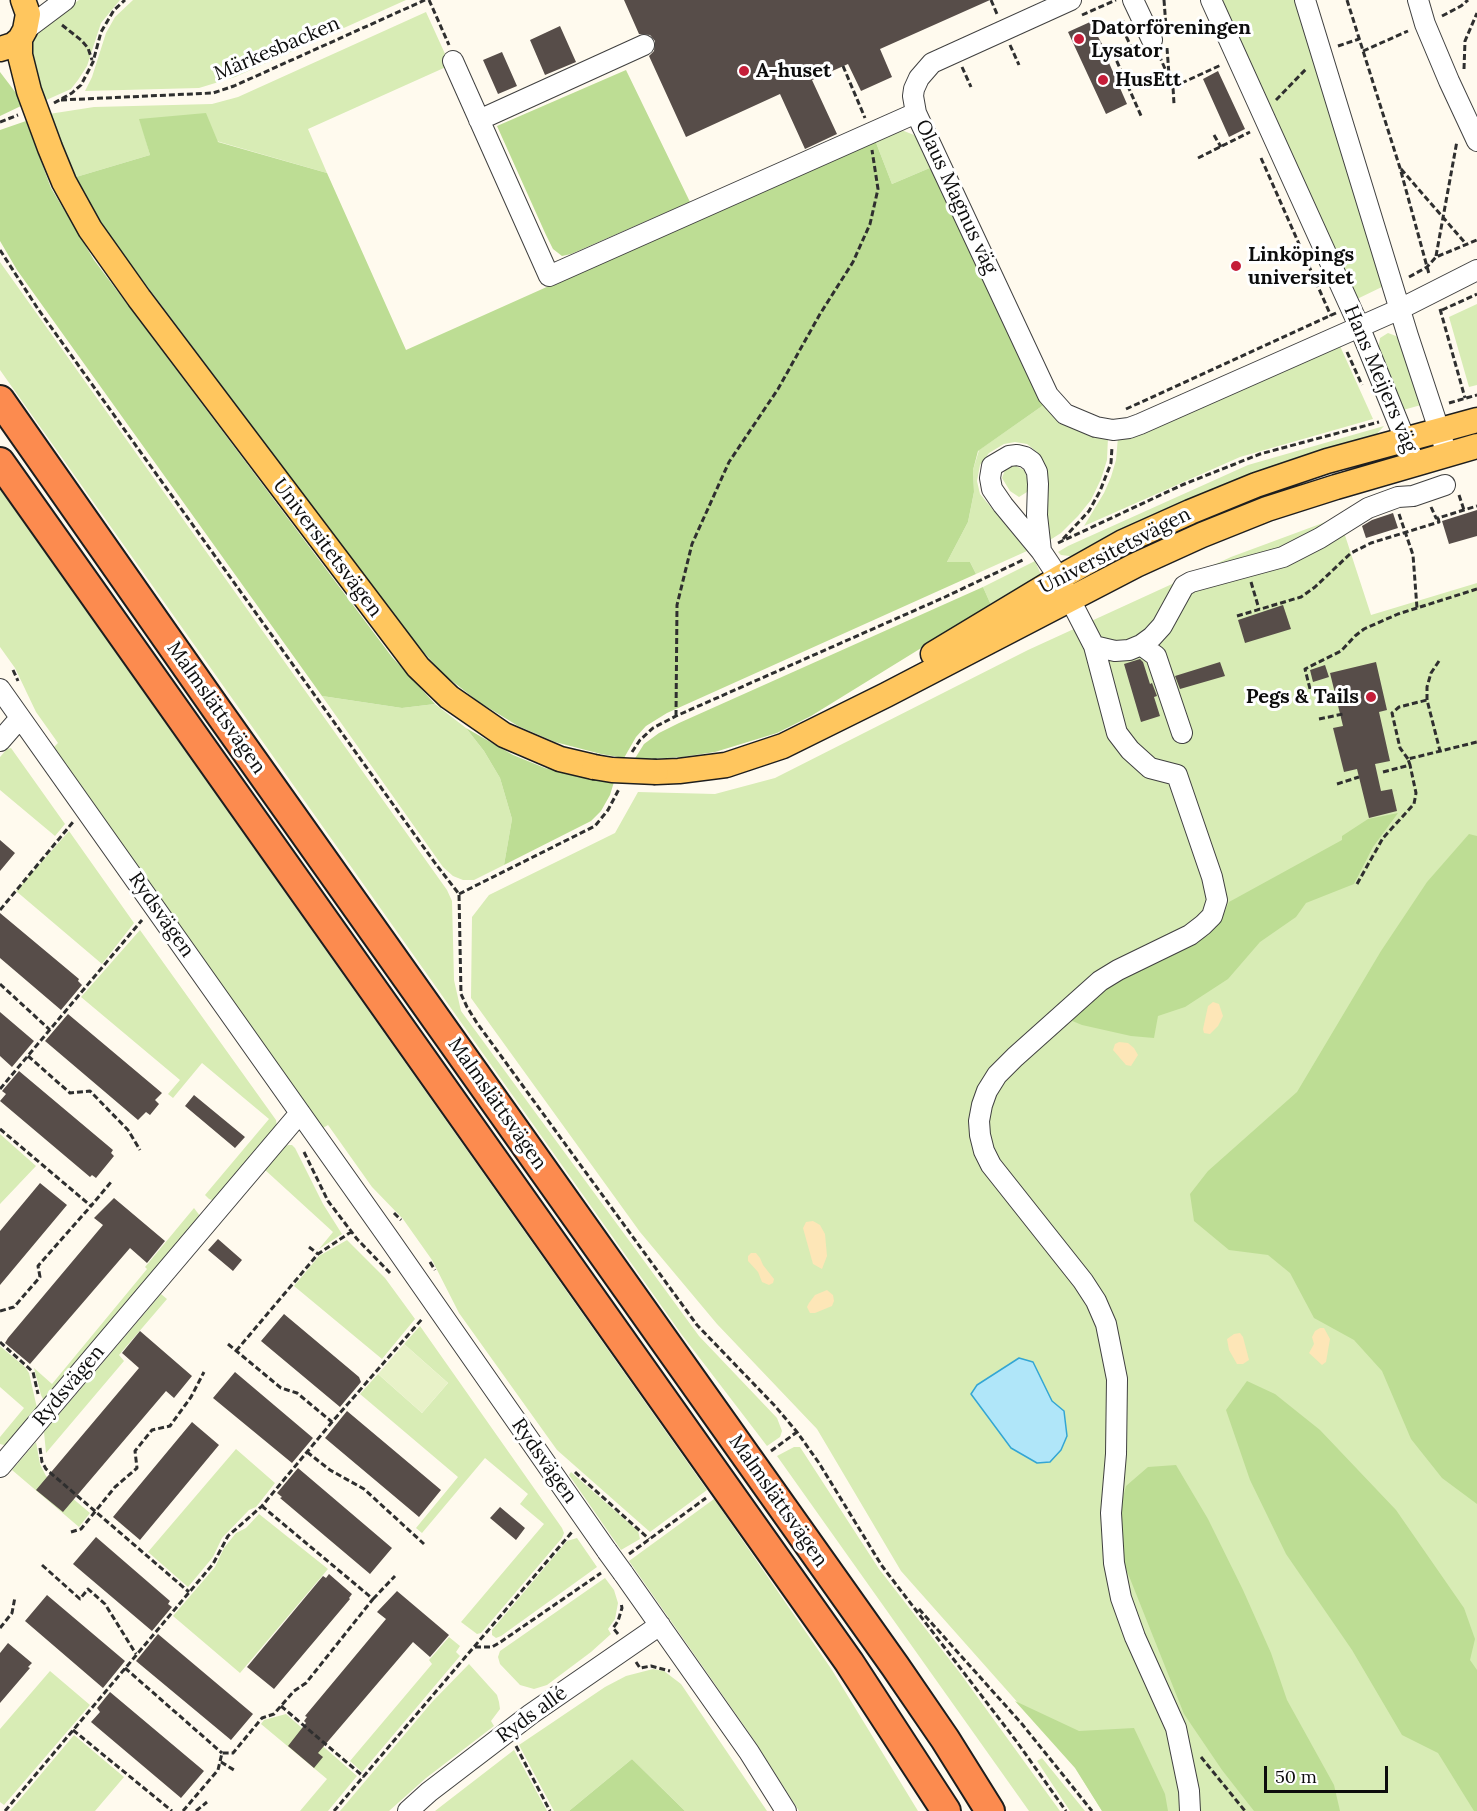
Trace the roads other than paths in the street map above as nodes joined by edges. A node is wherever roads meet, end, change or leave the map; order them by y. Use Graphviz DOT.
graph roads {
  1 [pos="23,0"];
  2 [pos="1071,0"];
  3 [pos="1133,0"];
  4 [pos="1211,0"];
  5 [pos="1305,0"];
  6 [pos="1418,0"];
  7 [pos="57,5"];
  8 [pos="15,39"];
  9 [pos="1152,40"];
  10 [pos="644,45"];
  11 [pos="0,60"];
  12 [pos="453,61"];
  13 [pos="26,102"];
  14 [pos="916,112"];
  15 [pos="479,120"];
  16 [pos="1477,141"];
  17 [pos="1477,270"];
  18 [pos="1400,309"];
  19 [pos="1359,326"];
  20 [pos="0,400"];
  21 [pos="1477,420"];
  22 [pos="1438,430"];
  23 [pos="1405,439"];
  24 [pos="1477,446"];
  25 [pos="1447,454"];
  26 [pos="0,462"];
  27 [pos="1415,464"];
  28 [pos="1445,485"];
  29 [pos="1041,551"];
  30 [pos="1059,578"];
  31 [pos="1070,599"];
  32 [pos="1141,645"];
  33 [pos="1094,646"];
  34 [pos="0,689"];
  35 [pos="20,718"];
  36 [pos="1182,733"];
  37 [pos="0,741"];
  38 [pos="783,746"];
  39 [pos="294,1120"];
  40 [pos="0,1467"];
  41 [pos="660,1625"];
  42 [pos="945,1739"];
  43 [pos="408,1811"];
  44 [pos="786,1811"];
  45 [pos="944,1811"];
  46 [pos="990,1811"];
  47 [pos="1005,1811"];
  48 [pos="1190,1811"];
  1 -- 8 [label="main road, Universitetsvägen"];
  2 -- 14 [label="street"];
  3 -- 9 [label="street"];
  4 -- 19 [label="street, Hans Meijers väg"];
  5 -- 18 [label="street, Hans Meijers väg"];
  6 -- 16 [label="street"];
  7 -- 8 [label="street"];
  8 -- 13 [label="main road, Universitetsvägen"];
  10 -- 15 [label="street"];
  11 -- 13 [label="main road, Universitetsvägen"];
  12 -- 15 [label="street, Olaus Magnus väg"];
  13 -- 38 [label="main road, Universitetsvägen, bridge"];
  14 -- 15 [label="street, Olaus Magnus väg"];
  14 -- 19 [label="street, Olaus Magnus väg"];
  17 -- 18 [label="street, Olaus Magnus väg"];
  18 -- 19 [label="street, Olaus Magnus väg"];
  18 -- 22 [label="street, Hans Meijers väg"];
  19 -- 23 [label="street, Hans Meijers väg"];
  20 -- 42 [label="highway, Malmslättsvägen"];
  21 -- 22 [label="main road, Universitetsvägen"];
  22 -- 23 [label="main road, Universitetsvägen"];
  22 -- 25 [label="street, Hans Meijers väg"];
  23 -- 27 [label="street, Hans Meijers väg"];
  23 -- 30 [label="main road, Universitetsvägen"];
  24 -- 25 [label="main road, Universitetsvägen"];
  25 -- 27 [label="main road, Universitetsvägen"];
  26 -- 45 [label="highway, Malmslättsvägen"];
  27 -- 31 [label="main road, Universitetsvägen"];
  28 -- 32 [label="street"];
  29 -- 30 [label="street"];
  30 -- 31 [label="street"];
  30 -- 38 [label="main road, Universitetsvägen"];
  31 -- 33 [label="street"];
  31 -- 38 [label="main road, Universitetsvägen"];
  32 -- 33 [label="street"];
  32 -- 36 [label="street"];
  33 -- 48 [label="street"];
  34 -- 35 [label="street, Rydsvägen"];
  35 -- 37 [label="street"];
  35 -- 39 [label="street, Rydsvägen"];
  39 -- 40 [label="street, Rydsvägen"];
  39 -- 41 [label="street, Rydsvägen"];
  41 -- 43 [label="street, Ryds allé"];
  41 -- 44 [label="street, Rydsvägen"];
  42 -- 46 [label="highway, Malmslättsvägen"];
  42 -- 47 [label="highway"];
}
